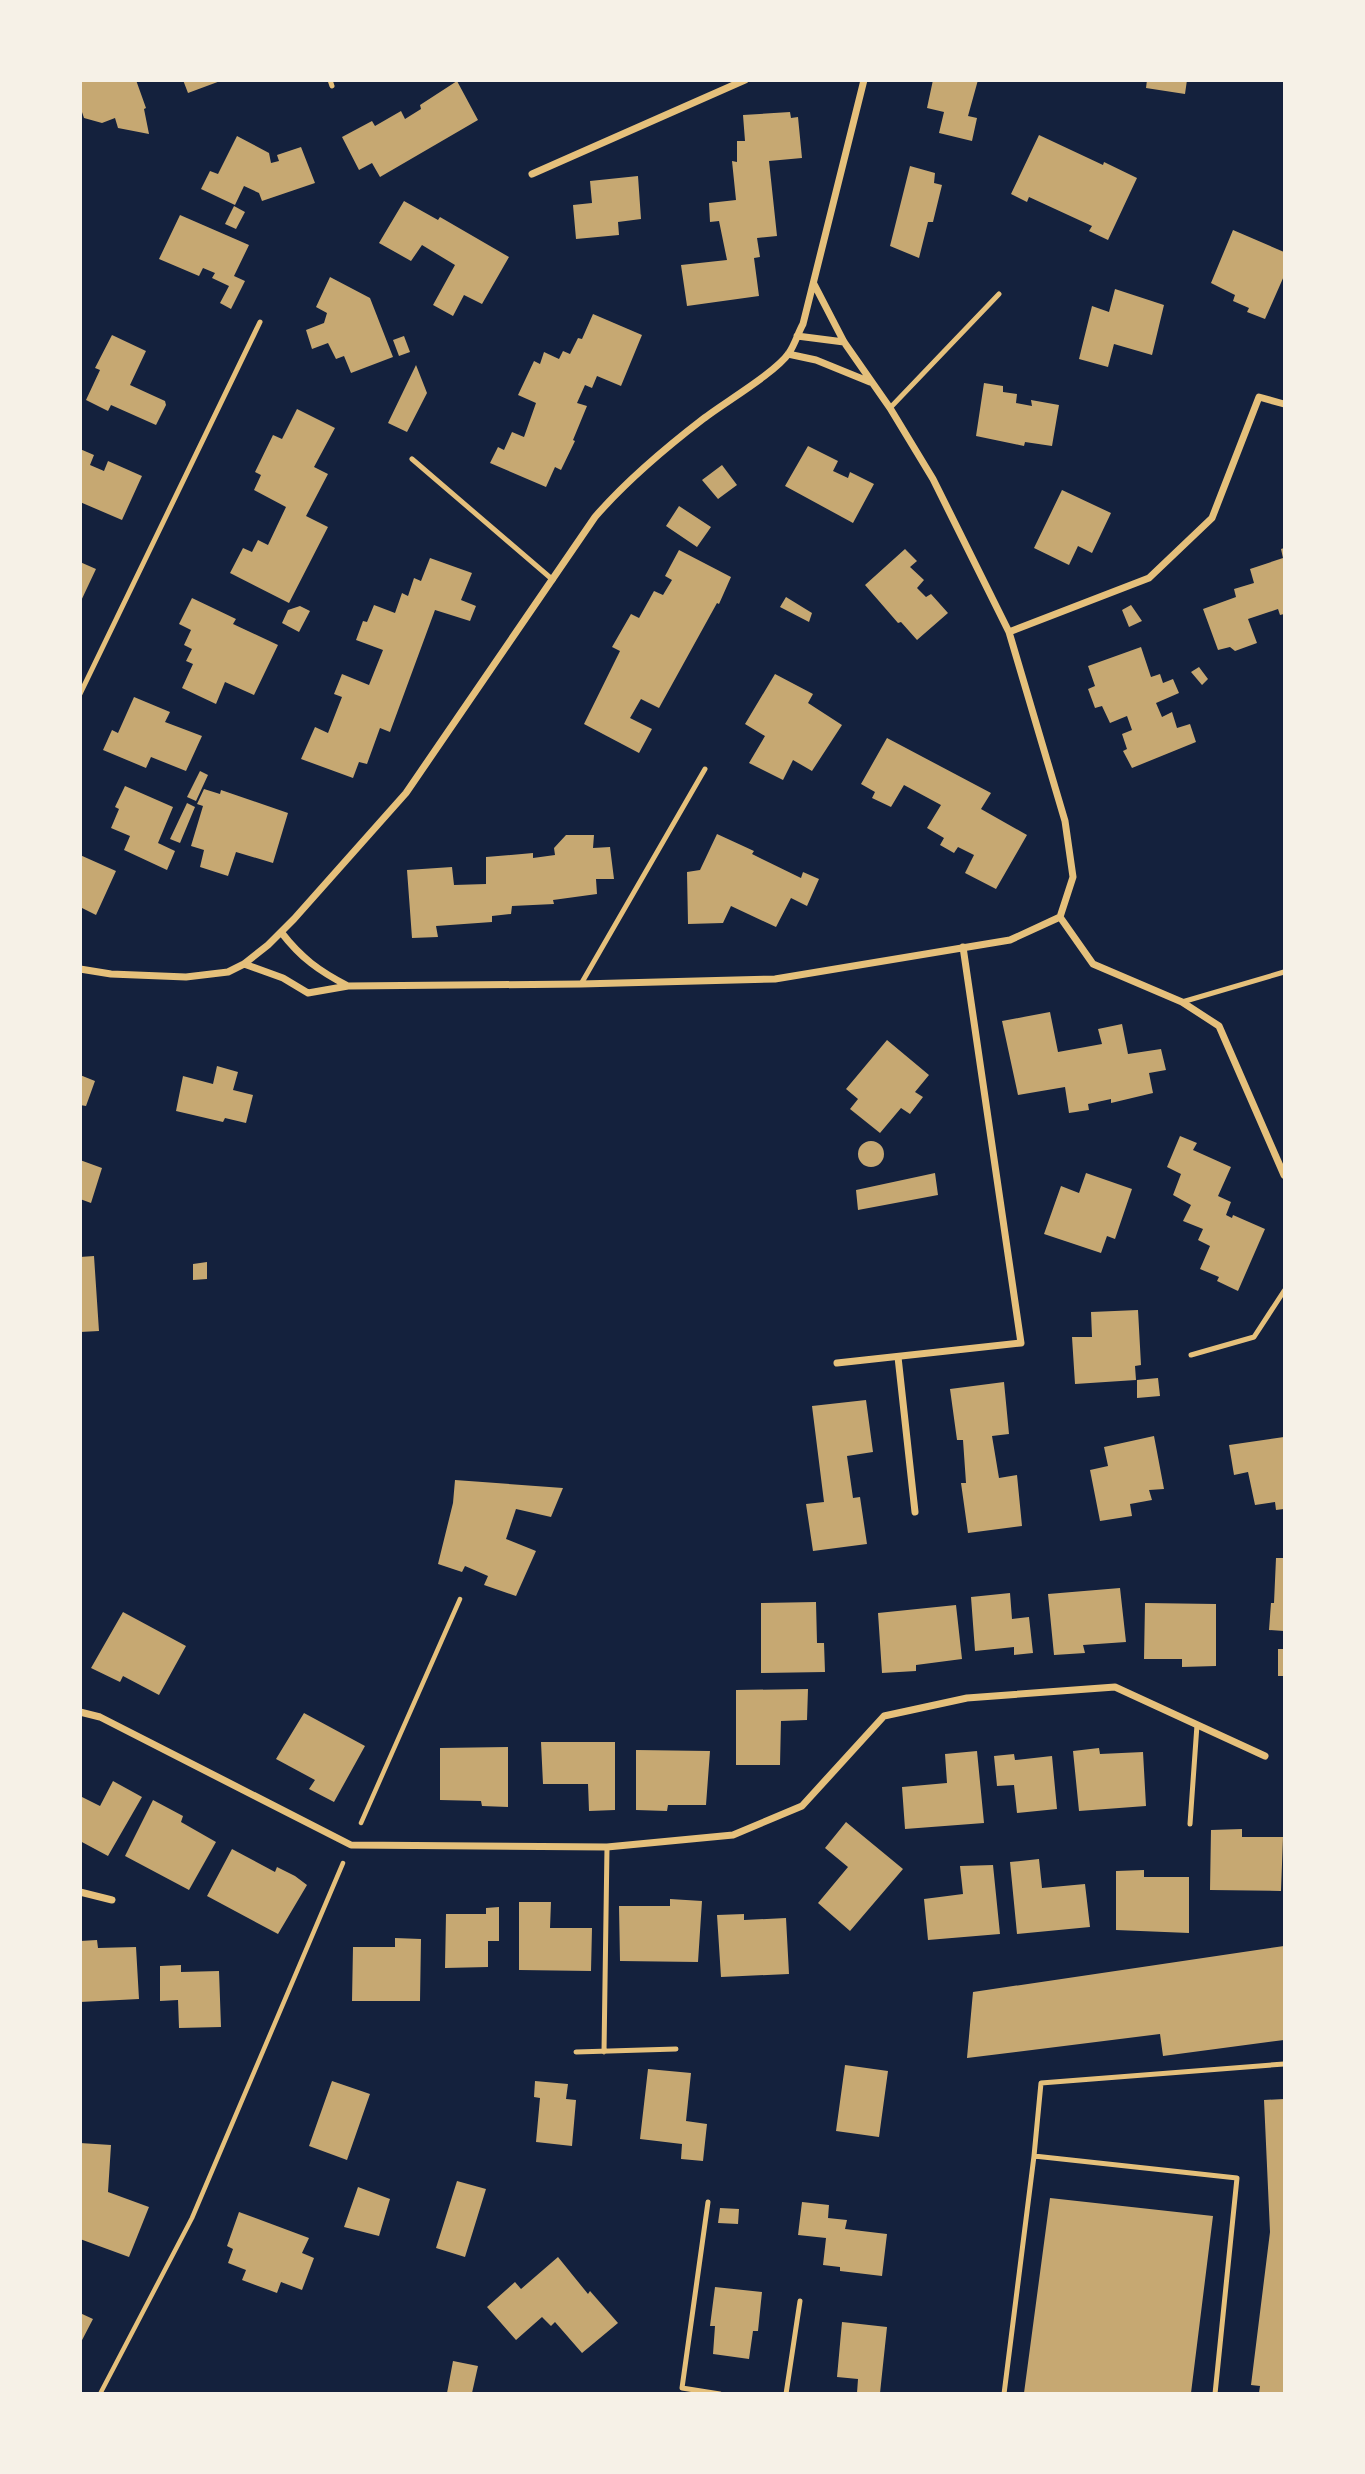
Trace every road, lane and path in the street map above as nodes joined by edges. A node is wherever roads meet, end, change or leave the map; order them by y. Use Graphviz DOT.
graph roads {
  1 [pos="745,80"];
  2 [pos="864,80"];
  3 [pos="532,174"];
  4 [pos="814,283"];
  5 [pos="999,294"];
  6 [pos="260,322"];
  7 [pos="797,336"];
  8 [pos="844,342"];
  9 [pos="789,354"];
  10 [pos="871,383"];
  11 [pos="1284,404"];
  12 [pos="890,408"];
  13 [pos="412,458"];
  14 [pos="553,580"];
  15 [pos="1010,632"];
  16 [pos="80,694"];
  17 [pos="705,769"];
  18 [pos="1060,917"];
  19 [pos="281,932"];
  20 [pos="963,947"];
  21 [pos="244,964"];
  22 [pos="80,969"];
  23 [pos="1284,972"];
  24 [pos="581,984"];
  25 [pos="348,986"];
  26 [pos="1182,1002"];
  27 [pos="1284,1175"];
  28 [pos="1284,1291"];
  29 [pos="1191,1355"];
  30 [pos="898,1357"];
  31 [pos="837,1363"];
  32 [pos="915,1512"];
  33 [pos="460,1599"];
  34 [pos="80,1712"];
  35 [pos="1197,1725"];
  36 [pos="1265,1756"];
  37 [pos="1190,1824"];
  38 [pos="351,1845"];
  39 [pos="607,1847"];
  40 [pos="80,1892"];
  41 [pos="112,1899"];
  42 [pos="676,2049"];
  43 [pos="576,2052"];
  44 [pos="604,2052"];
  45 [pos="1284,2064"];
  46 [pos="1034,2156"];
  47 [pos="708,2202"];
  48 [pos="800,2301"];
  49 [pos="100,2393"];
  50 [pos="720,2393"];
  51 [pos="786,2393"];
  52 [pos="1004,2393"];
  53 [pos="1215,2393"];
  1 -- 3 [label="street"];
  2 -- 4 [label="street"];
  4 -- 7 [label="street"];
  4 -- 8 [label="street"];
  5 -- 12 [label="lane"];
  6 -- 16 [label="lane"];
  7 -- 8 [label="street"];
  7 -- 9 [label="street"];
  8 -- 10 [label="street"];
  9 -- 10 [label="street"];
  9 -- 14 [label="street"];
  10 -- 12 [label="street"];
  11 -- 15 [label="street"];
  12 -- 15 [label="street"];
  13 -- 14 [label="lane"];
  14 -- 19 [label="street"];
  15 -- 18 [label="street"];
  17 -- 24 [label="lane"];
  18 -- 20 [label="street"];
  18 -- 26 [label="street"];
  19 -- 21 [label="street"];
  19 -- 25 [label="street"];
  20 -- 24 [label="street"];
  20 -- 30 [label="street"];
  21 -- 22 [label="street"];
  21 -- 25 [label="street"];
  23 -- 26 [label="lane"];
  24 -- 25 [label="street"];
  26 -- 27 [label="street"];
  28 -- 29 [label="lane"];
  30 -- 31 [label="street"];
  30 -- 32 [label="street"];
  33 -- 38 [label="path"];
  34 -- 38 [label="street"];
  35 -- 36 [label="street"];
  35 -- 37 [label="lane"];
  35 -- 39 [label="street"];
  38 -- 39 [label="street"];
  38 -- 49 [label="path"];
  39 -- 44 [label="lane"];
  40 -- 41 [label="street"];
  42 -- 44 [label="lane"];
  43 -- 44 [label="lane"];
  45 -- 46 [label="lane"];
  46 -- 52 [label="lane"];
  46 -- 53 [label="lane"];
  47 -- 50 [label="lane"];
  48 -- 51 [label="lane"];
}
